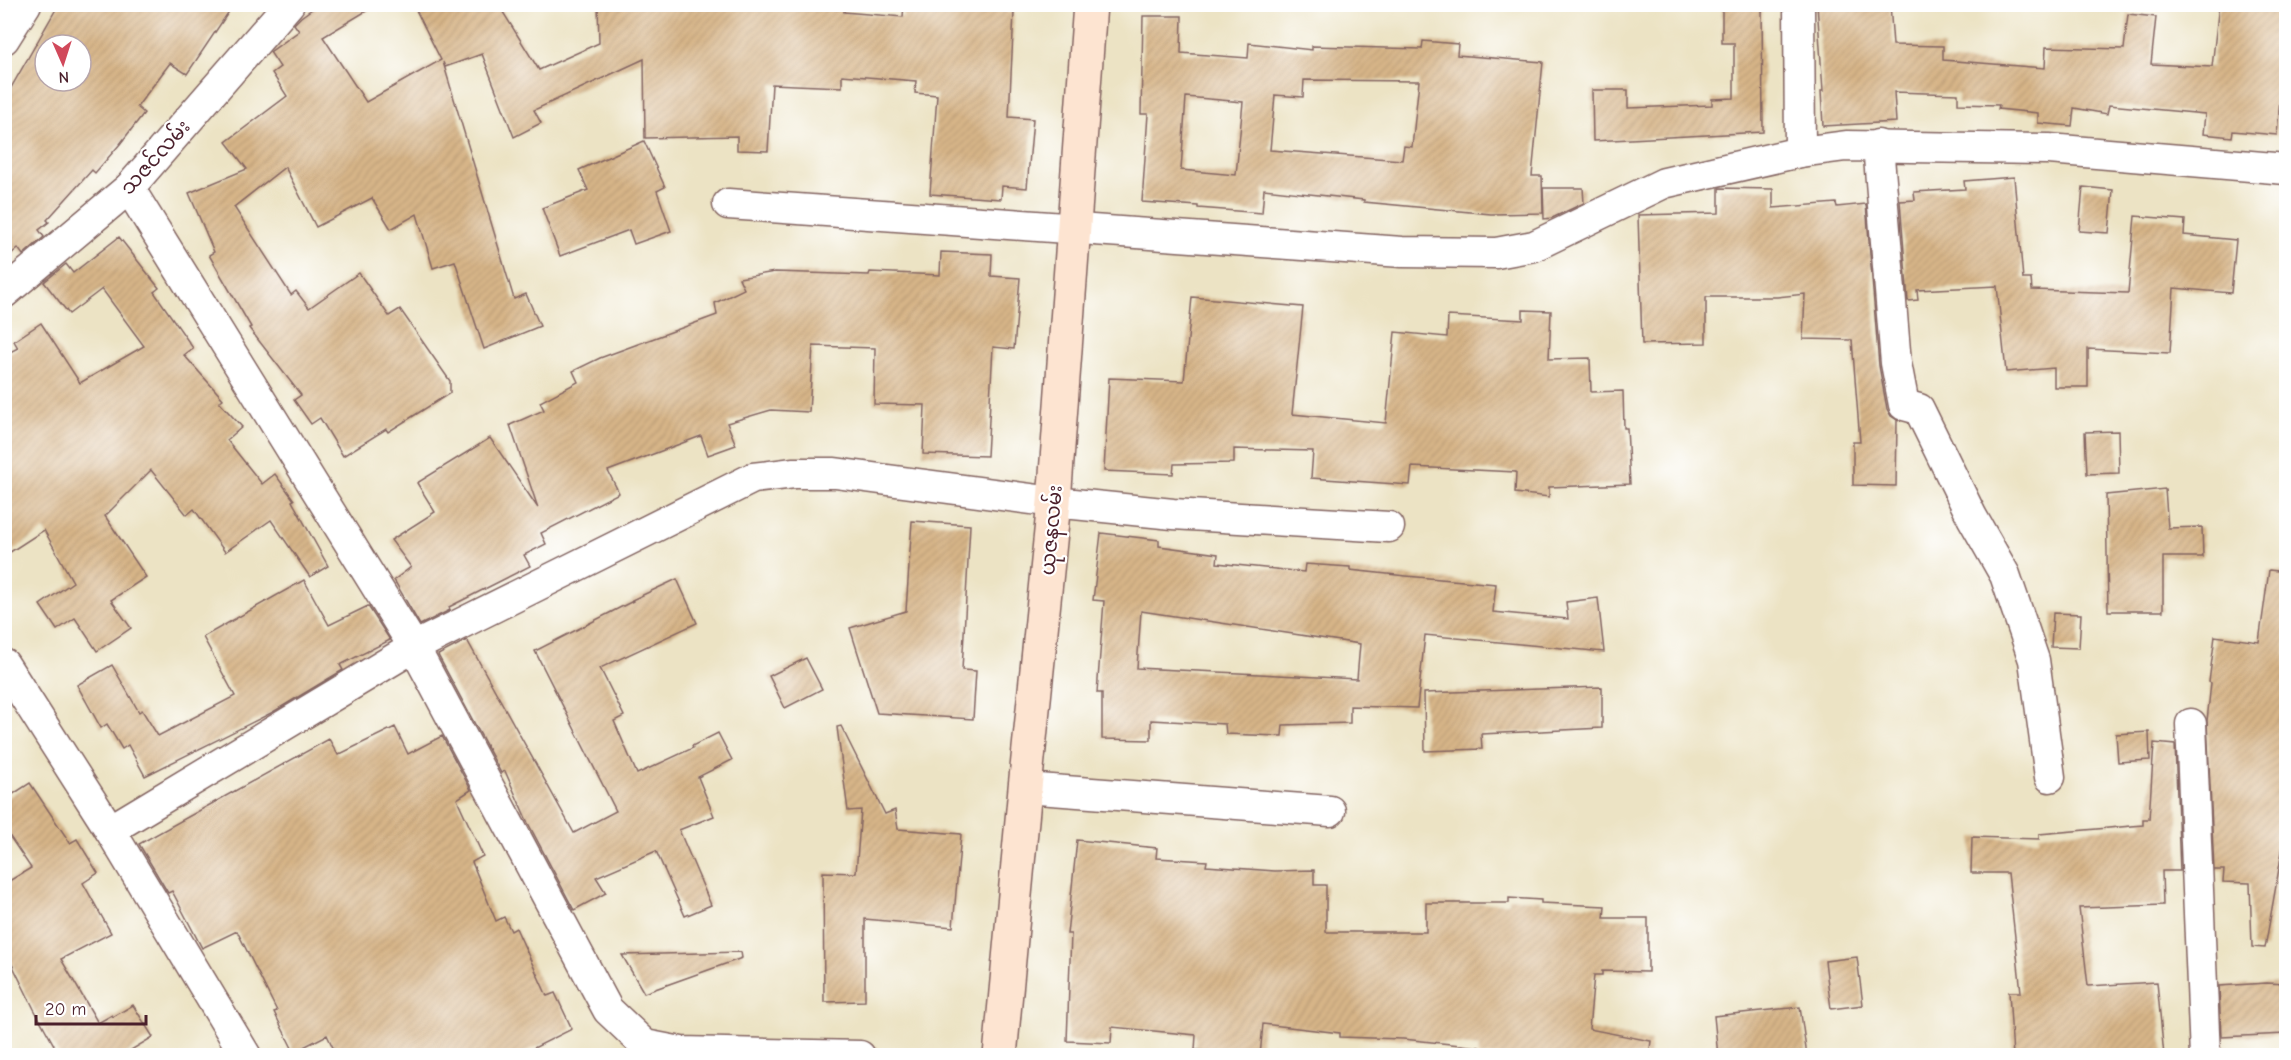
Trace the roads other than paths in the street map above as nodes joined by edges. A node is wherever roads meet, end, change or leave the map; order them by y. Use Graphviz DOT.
graph roads {
  1 [pos="26,4"];
  2 [pos="290,4"];
  3 [pos="1090,4"];
  4 [pos="1798,4"];
  5 [pos="4,39"];
  6 [pos="1878,145"];
  7 [pos="1800,152"];
  8 [pos="2286,169"];
  9 [pos="129,188"];
  10 [pos="728,204"];
  11 [pos="1073,228"];
  12 [pos="4,292"];
  13 [pos="1054,502"];
  14 [pos="1389,527"];
  15 [pos="414,646"];
  16 [pos="4,664"];
  17 [pos="2191,724"];
  18 [pos="2050,777"];
  19 [pos="1025,788"];
  20 [pos="1330,811"];
  21 [pos="110,830"];
  22 [pos="246,1056"];
  23 [pos="860,1056"];
  24 [pos="1000,1056"];
  25 [pos="2205,1056"];
  1 -- 5 [label="street"];
  2 -- 9 [label="street, သဇင်လမ်း"];
  3 -- 11 [label="street, ယုဇနလမ်း"];
  4 -- 7 [label="street"];
  6 -- 7 [label="street"];
  6 -- 8 [label="street"];
  6 -- 18 [label="street"];
  7 -- 11 [label="street"];
  9 -- 12 [label="street, သဇင်လမ်း"];
  9 -- 15 [label="street"];
  10 -- 11 [label="street"];
  11 -- 13 [label="street, ယုဇနလမ်း"];
  13 -- 14 [label="street"];
  13 -- 15 [label="street"];
  13 -- 19 [label="street, ယုဇနလမ်း"];
  15 -- 21 [label="street"];
  15 -- 23 [label="street"];
  16 -- 21 [label="street"];
  17 -- 25 [label="street"];
  19 -- 20 [label="street"];
  19 -- 24 [label="street, ယုဇနလမ်း"];
  21 -- 22 [label="street"];
}
